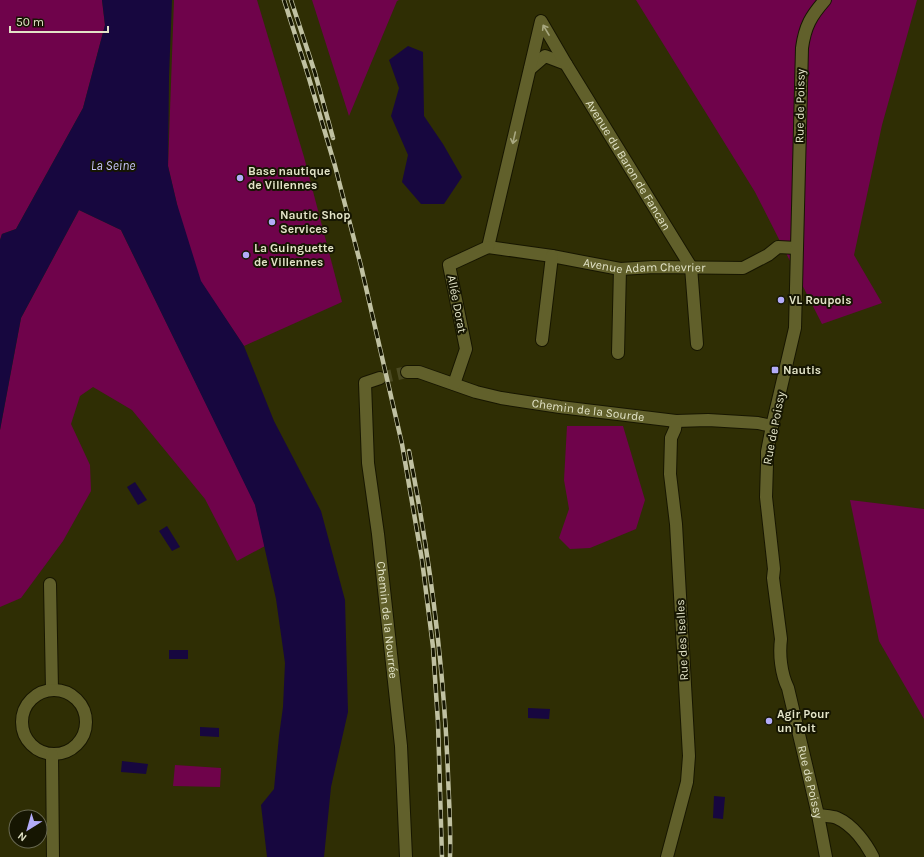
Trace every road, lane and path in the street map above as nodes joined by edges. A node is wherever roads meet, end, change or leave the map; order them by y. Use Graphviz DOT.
graph roads {
  1 [pos="825,0"];
  2 [pos="566,64"];
  3 [pos="530,69"];
  4 [pos="488,247"];
  5 [pos="797,248"];
  6 [pos="552,256"];
  7 [pos="691,267"];
  8 [pos="620,268"];
  9 [pos="542,340"];
  10 [pos="697,344"];
  11 [pos="618,353"];
  12 [pos="407,372"];
  13 [pos="380,378"];
  14 [pos="454,384"];
  15 [pos="676,422"];
  16 [pos="772,426"];
  17 [pos="50,584"];
  18 [pos="52,690"];
  19 [pos="52,755"];
  20 [pos="818,815"];
  21 [pos="54,857"];
  22 [pos="406,857"];
  23 [pos="667,857"];
  24 [pos="826,857"];
  25 [pos="874,857"];
  1 -- 5 [label="street, Rue de Poissy"];
  2 -- 3 [label="street"];
  2 -- 3 [label="street, Avenue du Baron de Fancan, one-way"];
  2 -- 7 [label="street, Avenue du Baron de Fancan"];
  3 -- 4 [label="street, Avenue du Baron de Fancan, one-way"];
  4 -- 6 [label="street, Avenue Adam Chevrier"];
  4 -- 14 [label="street, Allée Dorat"];
  5 -- 7 [label="street, Avenue Adam Chevrier"];
  5 -- 16 [label="street, Rue de Poissy"];
  6 -- 8 [label="street, Avenue Adam Chevrier"];
  6 -- 9 [label="street"];
  7 -- 8 [label="street, Avenue Adam Chevrier"];
  7 -- 10 [label="street"];
  8 -- 11 [label="street"];
  12 -- 14 [label="street, Chemin de la Sourde"];
  13 -- 22 [label="street, Chemin de la Nourrée"];
  14 -- 15 [label="street, Chemin de la Sourde"];
  15 -- 16 [label="street, Chemin de la Sourde"];
  15 -- 23 [label="street, Rue des Iselles"];
  16 -- 20 [label="street, Rue de Poissy"];
  17 -- 18 [label="street"];
  18 -- 19 [label="street"];
  18 -- 19 [label="street"];
  19 -- 21 [label="street"];
  20 -- 24 [label="street, Rue de Poissy"];
  20 -- 25 [label="street"];
}
